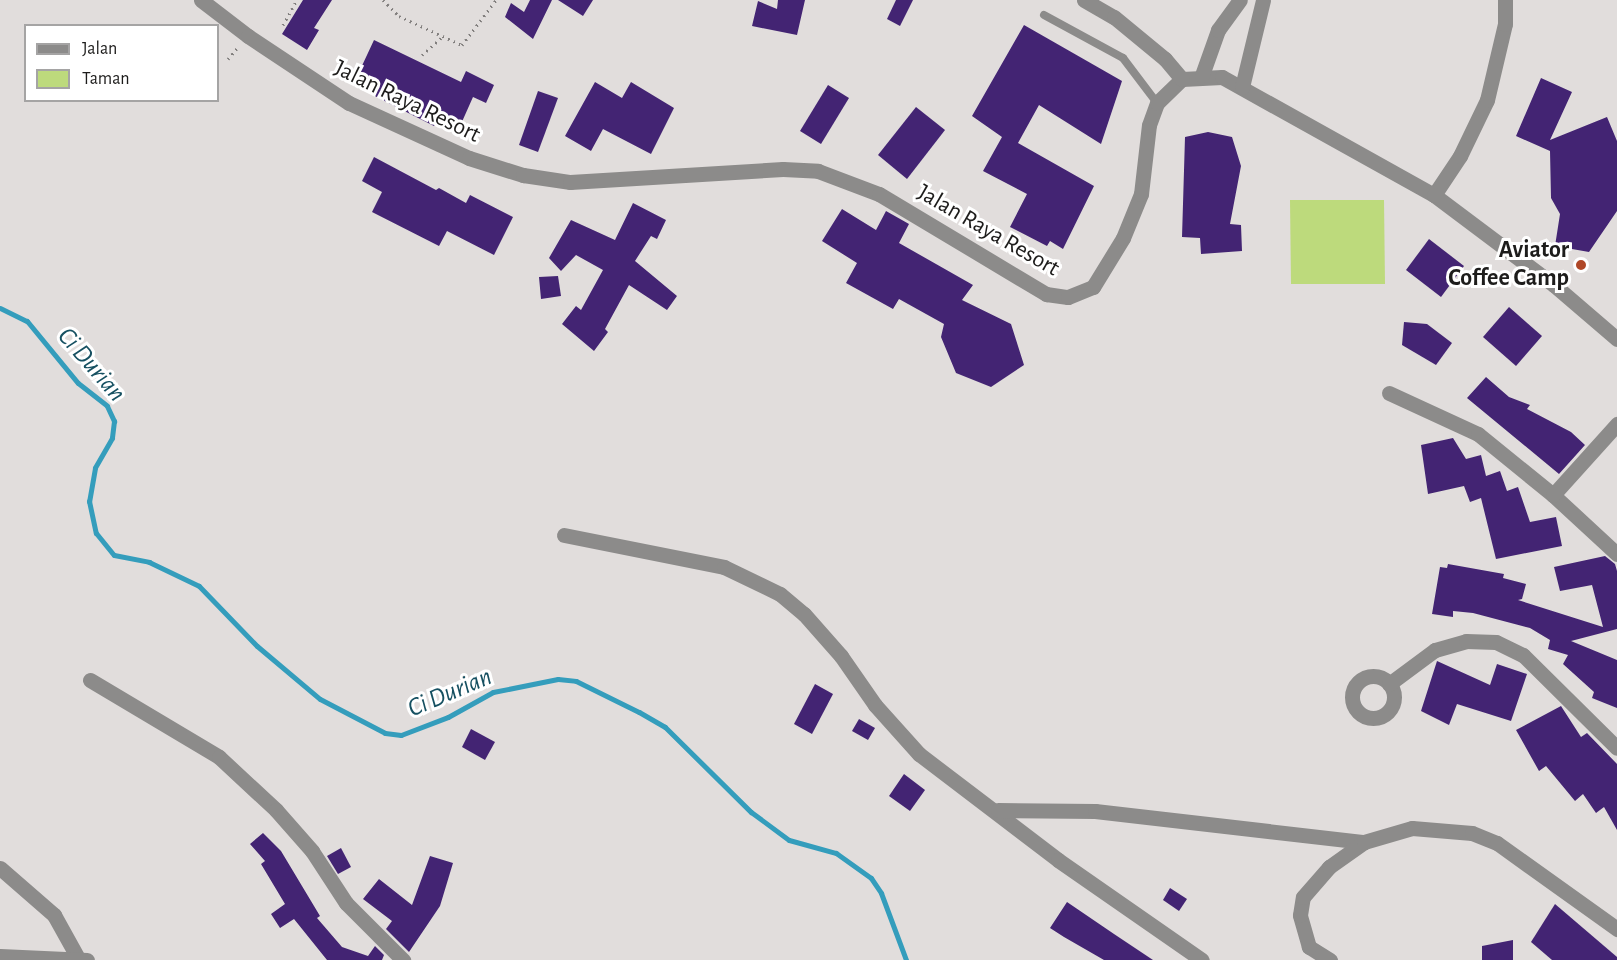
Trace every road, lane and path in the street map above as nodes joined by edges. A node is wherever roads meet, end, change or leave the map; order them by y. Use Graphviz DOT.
graph roads {
  1 [pos="201,0"];
  2 [pos="297,0"];
  3 [pos="383,0"];
  4 [pos="496,0"];
  5 [pos="1084,0"];
  6 [pos="1240,0"];
  7 [pos="1263,0"];
  8 [pos="1505,0"];
  9 [pos="1044,15"];
  10 [pos="283,25"];
  11 [pos="442,36"];
  12 [pos="422,55"];
  13 [pos="1202,75"];
  14 [pos="1182,79"];
  15 [pos="1242,87"];
  16 [pos="1157,104"];
  17 [pos="1434,195"];
  18 [pos="1617,339"];
  19 [pos="1389,393"];
  20 [pos="1617,424"];
  21 [pos="1553,495"];
  22 [pos="564,535"];
  23 [pos="1617,554"];
  24 [pos="90,680"];
  25 [pos="1389,684"];
  26 [pos="1617,748"];
  27 [pos="998,810"];
  28 [pos="1364,842"];
  29 [pos="0,868"];
  30 [pos="1617,929"];
  31 [pos="0,956"];
  32 [pos="1325,959"];
  33 [pos="79,960"];
  34 [pos="87,960"];
  35 [pos="403,960"];
  36 [pos="1202,960"];
  1 -- 16 [label="street, Jalan Raya Resort"];
  2 -- 10 [label="path"];
  3 -- 11 [label="path"];
  4 -- 11 [label="path"];
  5 -- 14 [label="street"];
  6 -- 13 [label="street"];
  7 -- 15 [label="street"];
  8 -- 17 [label="street"];
  9 -- 16 [label="lane"];
  11 -- 12 [label="path"];
  13 -- 14 [label="street"];
  13 -- 15 [label="street"];
  14 -- 16 [label="street, Jalan Raya Resort"];
  15 -- 17 [label="street"];
  17 -- 18 [label="street"];
  19 -- 21 [label="street"];
  20 -- 21 [label="street"];
  21 -- 23 [label="street"];
  22 -- 27 [label="street"];
  24 -- 35 [label="street"];
  25 -- 26 [label="street"];
  27 -- 28 [label="street"];
  27 -- 36 [label="street"];
  28 -- 30 [label="street"];
  28 -- 32 [label="street"];
  29 -- 33 [label="street"];
  31 -- 33 [label="street"];
  33 -- 34 [label="street"];
}
